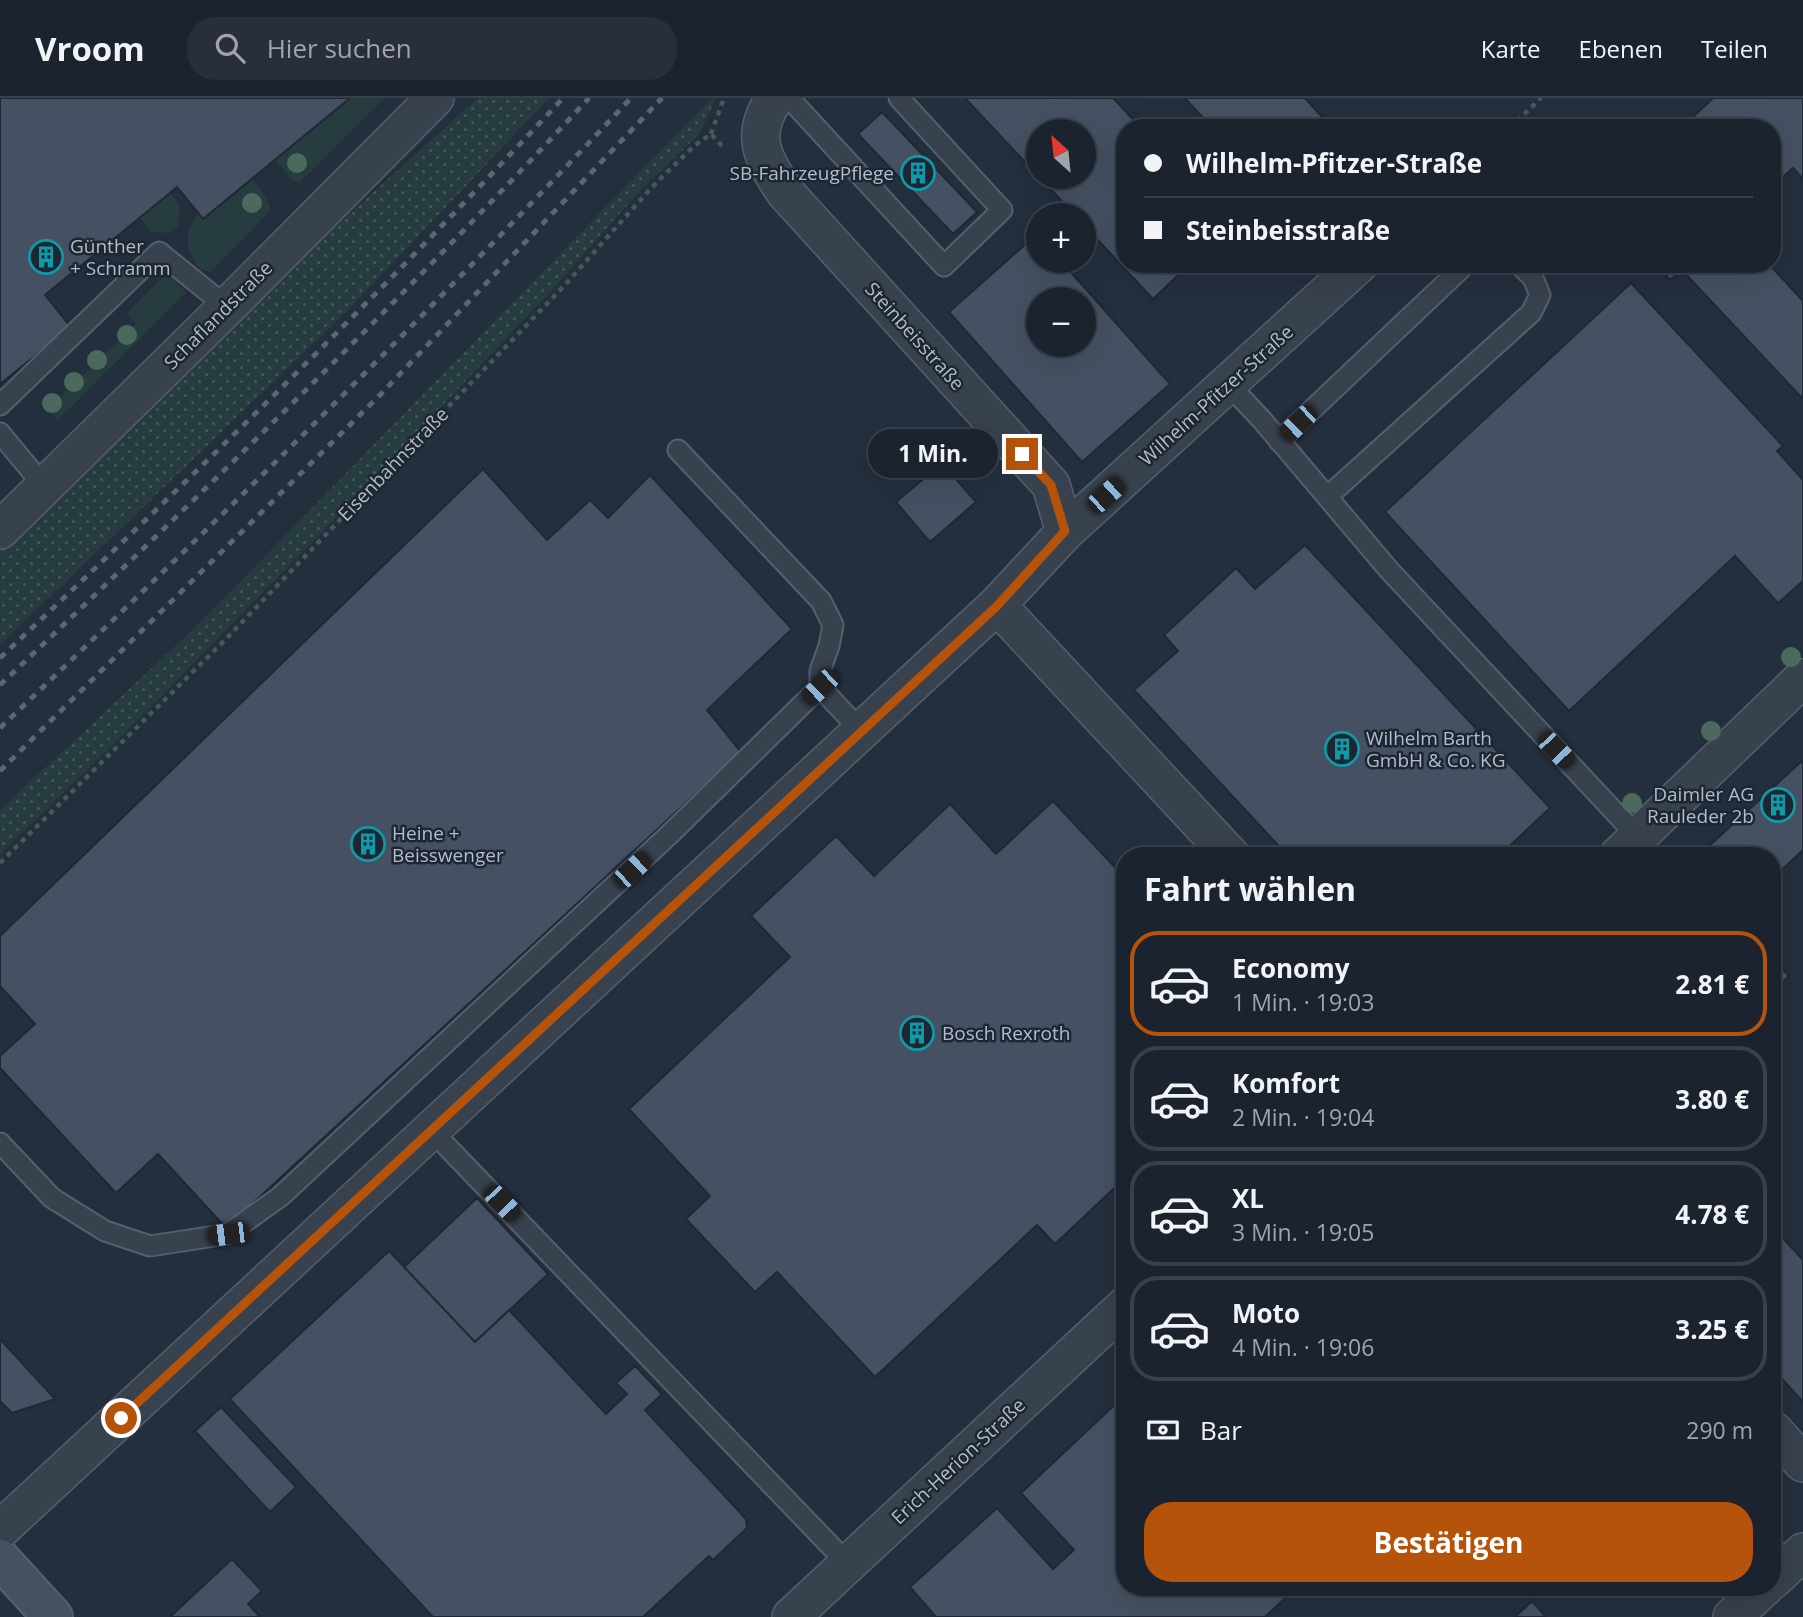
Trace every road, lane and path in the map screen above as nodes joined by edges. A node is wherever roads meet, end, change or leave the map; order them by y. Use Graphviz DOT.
graph roads {
  1 [pos="435,98"];
  2 [pos="724,98"];
  3 [pos="775,98"];
  4 [pos="789,98"];
  5 [pos="899,98"];
  6 [pos="1541,98"];
  7 [pos="1519,119"];
  8 [pos="711,134"];
  9 [pos="759,142"];
  10 [pos="1349,273"];
  11 [pos="1456,273"];
  12 [pos="1528,273"];
  13 [pos="227,307"];
  14 [pos="1228,384"];
  15 [pos="0,405"];
  16 [pos="0,433"];
  17 [pos="1279,441"];
  18 [pos="678,450"];
  19 [pos="43,485"];
  20 [pos="1327,497"];
  21 [pos="0,530"];
  22 [pos="1065,531"];
  23 [pos="997,606"];
  24 [pos="1803,678"];
  25 [pos="820,687"];
  26 [pos="861,731"];
  27 [pos="1628,846"];
  28 [pos="1223,847"];
  29 [pos="0,863"];
  30 [pos="431,1130"];
  31 [pos="0,1143"];
  32 [pos="1116,1314"];
  33 [pos="1781,1439"];
  34 [pos="1803,1463"];
  35 [pos="0,1530"];
  36 [pos="1803,1552"];
  37 [pos="0,1559"];
  38 [pos="848,1564"];
  39 [pos="1781,1573"];
  40 [pos="1755,1596"];
  41 [pos="53,1617"];
  42 [pos="791,1617"];
  43 [pos="1732,1617"];
  1 -- 13 [label="street, Schaflandstraße"];
  2 -- 8 [label="path"];
  3 -- 9 [label="street"];
  4 -- 5 [label="lane"];
  6 -- 7 [label="path"];
  8 -- 9 [label="path"];
  8 -- 29 [label="path, Eisenbahnstraße"];
  9 -- 22 [label="street, Steinbeisstraße"];
  10 -- 14 [label="street, Wilhelm-Pfitzer-Straße"];
  11 -- 17 [label="lane"];
  12 -- 20 [label="lane"];
  13 -- 15 [label="lane"];
  13 -- 19 [label="street, Schaflandstraße"];
  14 -- 17 [label="lane"];
  14 -- 22 [label="street, Wilhelm-Pfitzer-Straße"];
  16 -- 19 [label="lane"];
  17 -- 20 [label="lane"];
  18 -- 25 [label="lane"];
  19 -- 21 [label="street, Schaflandstraße"];
  20 -- 27 [label="lane"];
  22 -- 23 [label="street, Wilhelm-Pfitzer-Straße"];
  23 -- 26 [label="street, Wilhelm-Pfitzer-Straße"];
  23 -- 28 [label="street"];
  24 -- 27 [label="street"];
  25 -- 26 [label="lane"];
  25 -- 31 [label="lane"];
  26 -- 30 [label="street, Wilhelm-Pfitzer-Straße"];
  30 -- 35 [label="street, Wilhelm-Pfitzer-Straße"];
  30 -- 38 [label="lane"];
  32 -- 38 [label="street, Erich-Herion-Straße"];
  33 -- 34 [label="street"];
  36 -- 39 [label="street"];
  37 -- 41 [label="main road"];
  38 -- 42 [label="street, Erich-Herion-Straße"];
  40 -- 43 [label="street"];
}
